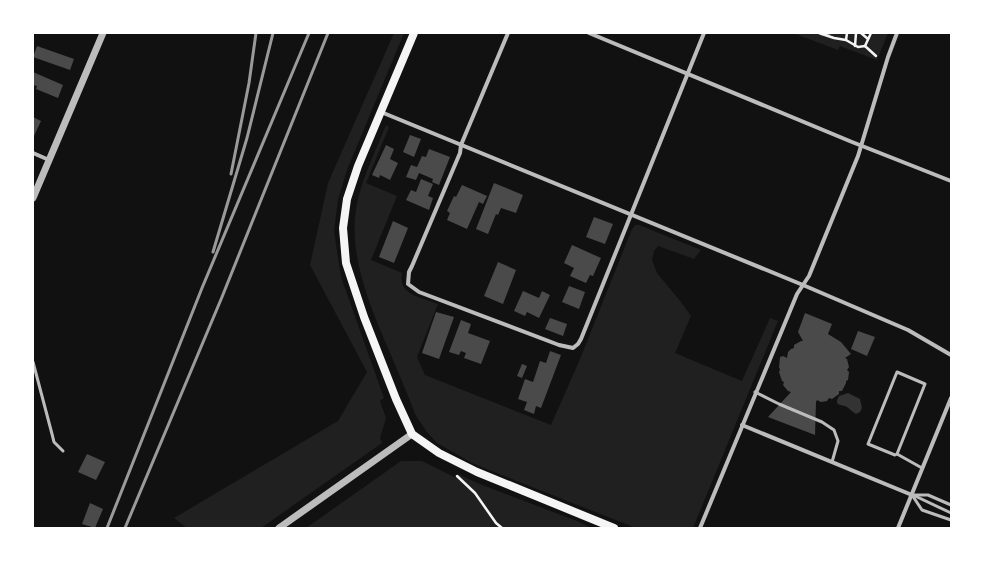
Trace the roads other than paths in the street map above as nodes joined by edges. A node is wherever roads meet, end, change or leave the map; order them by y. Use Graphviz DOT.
graph roads {
  1 [pos="102,33"];
  2 [pos="414,33"];
  3 [pos="508,33"];
  4 [pos="589,33"];
  5 [pos="704,33"];
  6 [pos="897,33"];
  7 [pos="688,74"];
  8 [pos="381,112"];
  9 [pos="461,145"];
  10 [pos="862,145"];
  11 [pos="33,153"];
  12 [pos="49,160"];
  13 [pos="951,180"];
  14 [pos="33,198"];
  15 [pos="631,215"];
  16 [pos="803,285"];
  17 [pos="951,355"];
  18 [pos="33,362"];
  19 [pos="755,392"];
  20 [pos="951,398"];
  21 [pos="742,425"];
  22 [pos="412,434"];
  23 [pos="63,451"];
  24 [pos="897,454"];
  25 [pos="832,462"];
  26 [pos="922,468"];
  27 [pos="912,495"];
  28 [pos="951,505"];
  29 [pos="951,513"];
  30 [pos="951,520"];
  31 [pos="279,528"];
  32 [pos="614,528"];
  33 [pos="700,528"];
  34 [pos="898,528"];
  1 -- 12 [label="street"];
  2 -- 8 [label="main road"];
  3 -- 9 [label="street"];
  4 -- 7 [label="street"];
  5 -- 7 [label="street"];
  6 -- 10 [label="street"];
  7 -- 10 [label="street"];
  7 -- 15 [label="street"];
  8 -- 9 [label="street"];
  8 -- 22 [label="main road"];
  9 -- 15 [label="street"];
  9 -- 15 [label="street"];
  10 -- 13 [label="street"];
  10 -- 16 [label="street"];
  11 -- 12 [label="street"];
  12 -- 14 [label="street"];
  15 -- 16 [label="street"];
  16 -- 17 [label="street"];
  16 -- 19 [label="street"];
  18 -- 23 [label="lane"];
  19 -- 21 [label="street"];
  19 -- 25 [label="lane"];
  20 -- 26 [label="street"];
  21 -- 25 [label="street"];
  21 -- 33 [label="street"];
  22 -- 31 [label="street"];
  22 -- 32 [label="main road"];
  24 -- 24 [label="lane"];
  24 -- 26 [label="lane"];
  25 -- 27 [label="street"];
  26 -- 27 [label="street"];
  27 -- 28 [label="lane"];
  27 -- 29 [label="lane"];
  27 -- 30 [label="lane"];
  27 -- 34 [label="street"];
}
